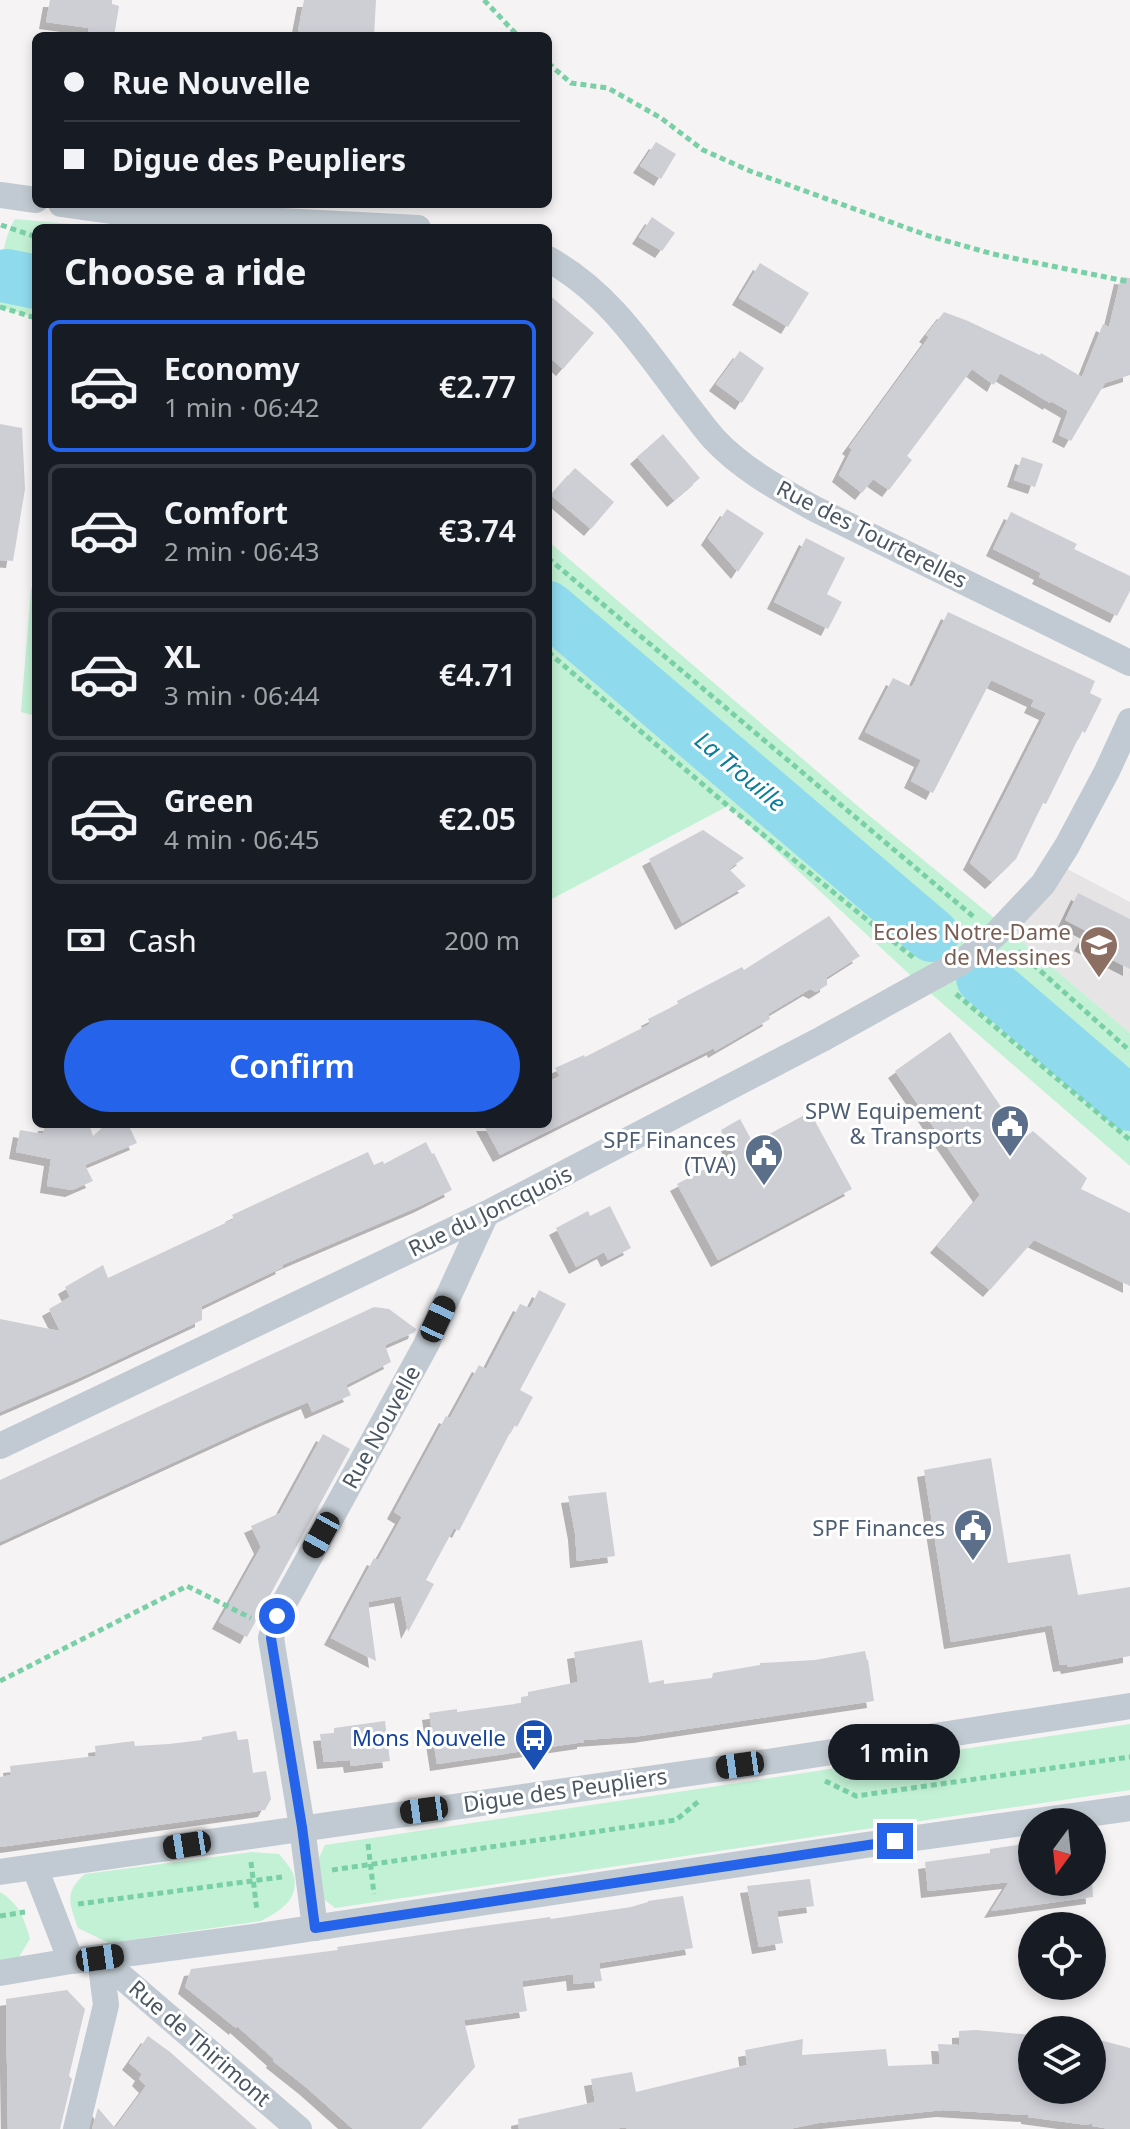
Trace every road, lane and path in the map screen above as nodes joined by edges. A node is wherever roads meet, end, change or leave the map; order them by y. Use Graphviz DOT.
graph roads {
  1 [pos="484,0"];
  2 [pos="514,32"];
  3 [pos="552,66"];
  4 [pos="0,195"];
  5 [pos="32,199"];
  6 [pos="89,208"];
  7 [pos="340,224"];
  8 [pos="0,225"];
  9 [pos="32,236"];
  10 [pos="552,261"];
  11 [pos="1130,282"];
  12 [pos="0,307"];
  13 [pos="32,317"];
  14 [pos="552,561"];
  15 [pos="552,655"];
  16 [pos="1130,663"];
  17 [pos="1130,721"];
  18 [pos="995,935"];
  19 [pos="936,977"];
  20 [pos="1130,1051"];
  21 [pos="1130,1140"];
  22 [pos="486,1214"];
  23 [pos="0,1446"];
  24 [pos="274,1629"];
  25 [pos="0,1681"];
  26 [pos="1130,1706"];
  27 [pos="1130,1757"];
  28 [pos="817,1777"];
  29 [pos="705,1796"];
  30 [pos="1130,1808"];
  31 [pos="364,1819"];
  32 [pos="302,1827"];
  33 [pos="247,1835"];
  34 [pos="370,1863"];
  35 [pos="35,1868"];
  36 [pos="0,1872"];
  37 [pos="309,1873"];
  38 [pos="254,1880"];
  39 [pos="50,1908"];
  40 [pos="0,1916"];
  41 [pos="377,1918"];
  42 [pos="315,1928"];
  43 [pos="260,1936"];
  44 [pos="100,1958"];
  45 [pos="71,1961"];
  46 [pos="0,1973"];
  47 [pos="76,2129"];
  48 [pos="299,2129"];
  1 -- 2 [label="path"];
  3 -- 11 [label="path"];
  4 -- 5 [label="street"];
  6 -- 7 [label="street"];
  8 -- 9 [label="path"];
  10 -- 16 [label="street, Rue des Tourterelles"];
  12 -- 13 [label="path"];
  14 -- 18 [label="path"];
  15 -- 19 [label="path"];
  17 -- 18 [label="street, Rue du Joncquois"];
  18 -- 19 [label="street, Rue du Joncquois"];
  18 -- 20 [label="path"];
  19 -- 21 [label="path"];
  19 -- 22 [label="street, Rue du Joncquois"];
  22 -- 23 [label="street, Rue du Joncquois"];
  22 -- 24 [label="street, Rue Nouvelle"];
  24 -- 25 [label="path"];
  24 -- 32 [label="street, Rue Nouvelle"];
  26 -- 31 [label="street, Digue des Peupliers"];
  27 -- 28 [label="path"];
  29 -- 34 [label="path"];
  30 -- 41 [label="street"];
  31 -- 32 [label="street, Digue des Peupliers"];
  31 -- 34 [label="path"];
  32 -- 33 [label="street, Digue des Peupliers"];
  32 -- 37 [label="street, Rue Nouvelle"];
  33 -- 35 [label="street, Digue des Peupliers"];
  33 -- 38 [label="path"];
  34 -- 37 [label="path"];
  34 -- 41 [label="path"];
  35 -- 36 [label="street, Digue des Peupliers"];
  35 -- 39 [label="street"];
  37 -- 38 [label="path"];
  37 -- 42 [label="street, Rue Nouvelle"];
  38 -- 39 [label="path"];
  38 -- 43 [label="path"];
  39 -- 40 [label="path"];
  39 -- 45 [label="street"];
  41 -- 42 [label="street"];
  42 -- 43 [label="street"];
  43 -- 44 [label="street"];
  44 -- 45 [label="street"];
  44 -- 47 [label="street"];
  44 -- 48 [label="street, Rue de Thirimont"];
  45 -- 46 [label="street"];
}
